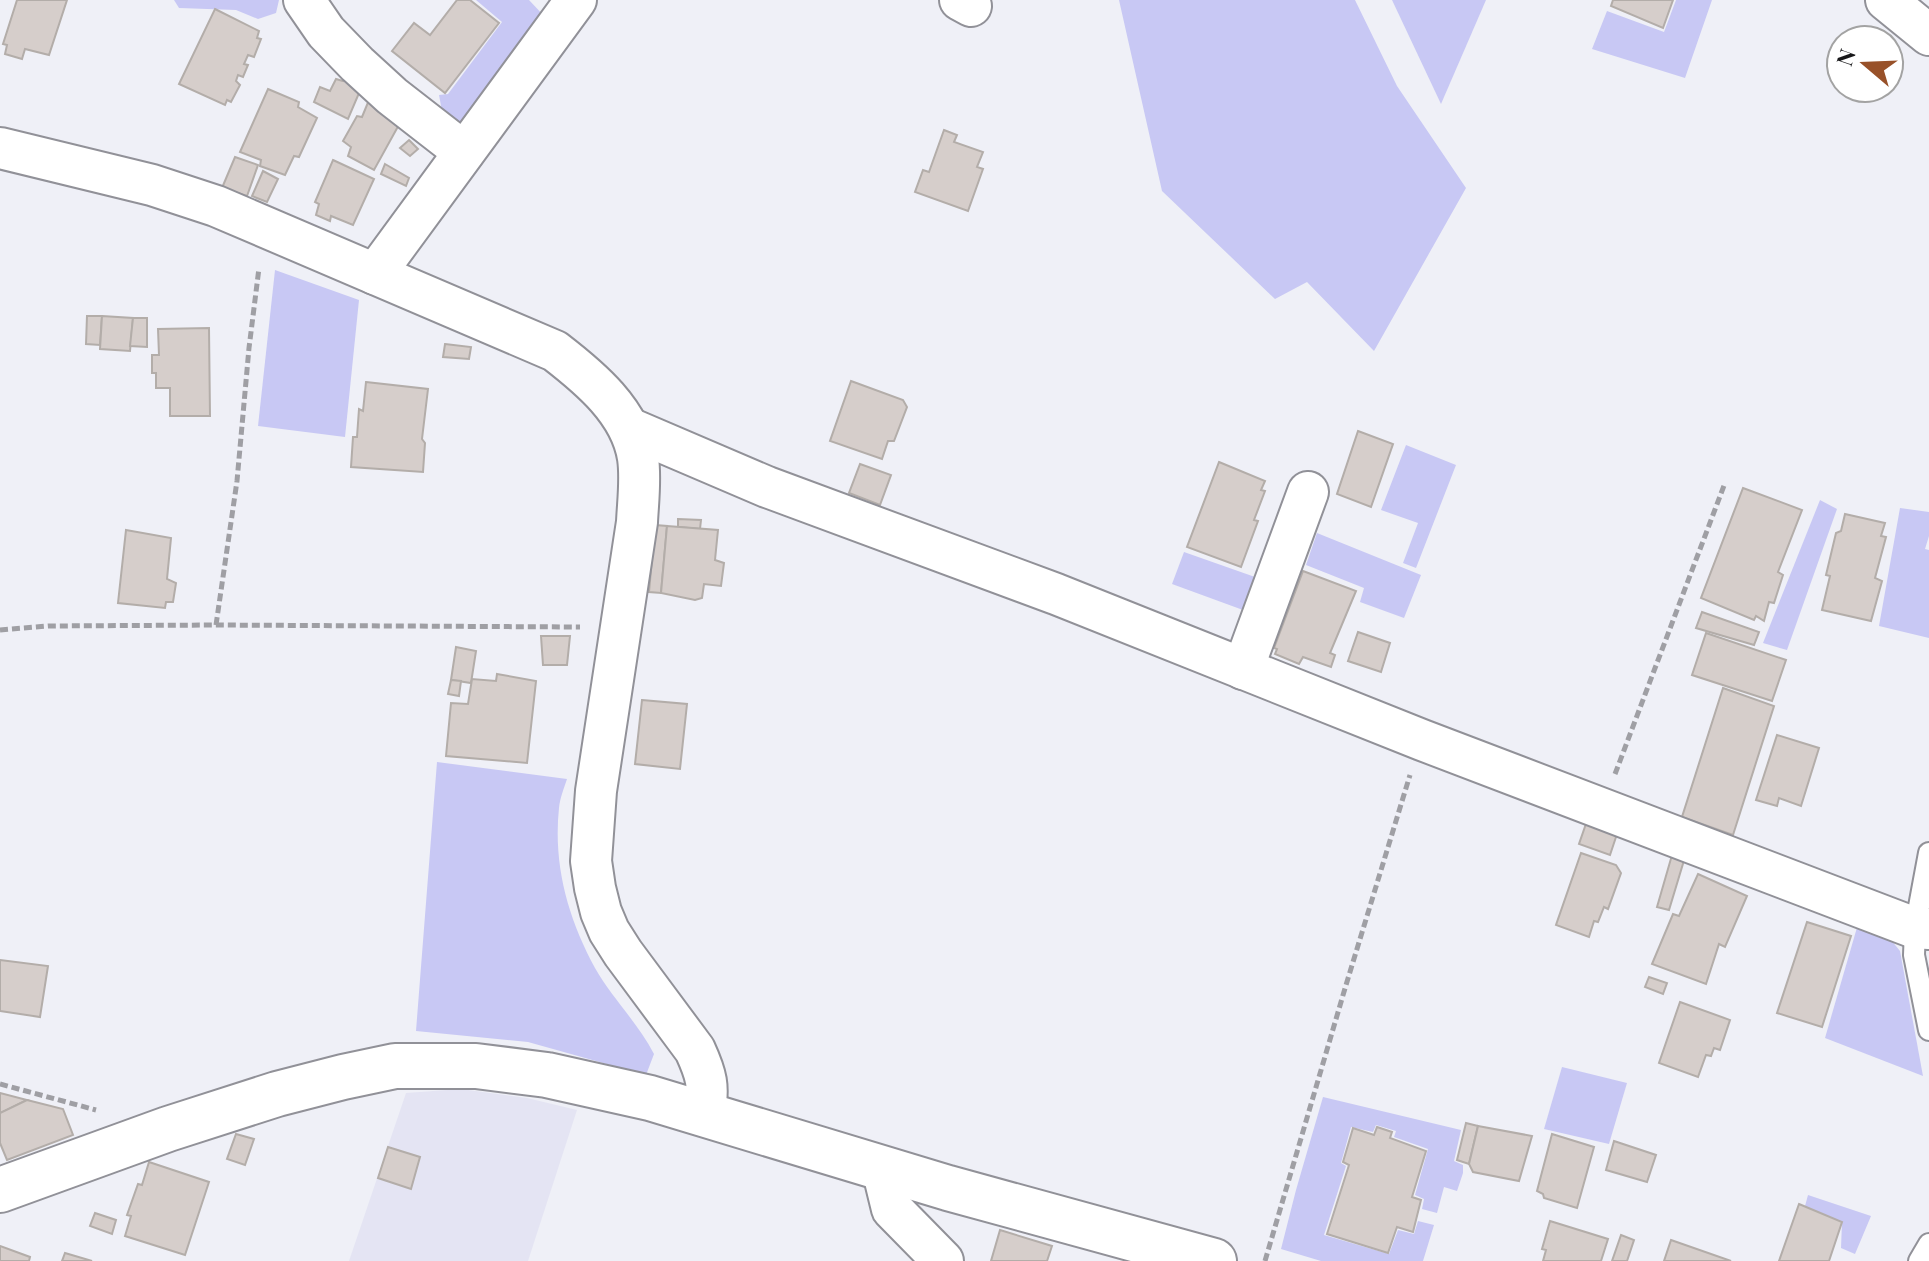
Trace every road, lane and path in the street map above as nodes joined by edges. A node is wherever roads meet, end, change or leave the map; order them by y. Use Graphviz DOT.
graph roads {
  1 [pos="304,0"];
  2 [pos="576,0"];
  3 [pos="1886,0"];
  4 [pos="1929,35"];
  5 [pos="0,148"];
  6 [pos="464,152"];
  7 [pos="265,227"];
  8 [pos="375,274"];
  9 [pos="629,428"];
  10 [pos="1725,483"];
  11 [pos="1308,492"];
  12 [pos="216,625"];
  13 [pos="621,625"];
  14 [pos="0,630"];
  15 [pos="1243,669"];
  16 [pos="1422,740"];
  17 [pos="1602,809"];
  18 [pos="1929,853"];
  19 [pos="1922,929"];
  20 [pos="1929,1030"];
  21 [pos="0,1084"];
  22 [pos="107,1113"];
  23 [pos="704,1113"];
  24 [pos="882,1168"];
  25 [pos="0,1190"];
  26 [pos="1929,1244"];
  27 [pos="943,1261"];
  28 [pos="1214,1261"];
  29 [pos="1265,1261"];
  30 [pos="1919,1261"];
  1 -- 6 [label="street"];
  2 -- 6 [label="street"];
  3 -- 4 [label="street"];
  5 -- 7 [label="street"];
  6 -- 8 [label="street"];
  7 -- 8 [label="street"];
  7 -- 12 [label="path"];
  8 -- 9 [label="street"];
  9 -- 13 [label="street"];
  9 -- 15 [label="street"];
  10 -- 17 [label="path"];
  11 -- 15 [label="street"];
  12 -- 13 [label="path"];
  12 -- 14 [label="path"];
  13 -- 23 [label="street"];
  15 -- 16 [label="street"];
  16 -- 17 [label="street"];
  16 -- 29 [label="path"];
  17 -- 19 [label="street"];
  18 -- 19 [label="lane"];
  19 -- 20 [label="lane"];
  21 -- 22 [label="path"];
  23 -- 24 [label="street"];
  23 -- 25 [label="street"];
  24 -- 27 [label="street"];
  24 -- 28 [label="street"];
  26 -- 30 [label="lane"];
}
